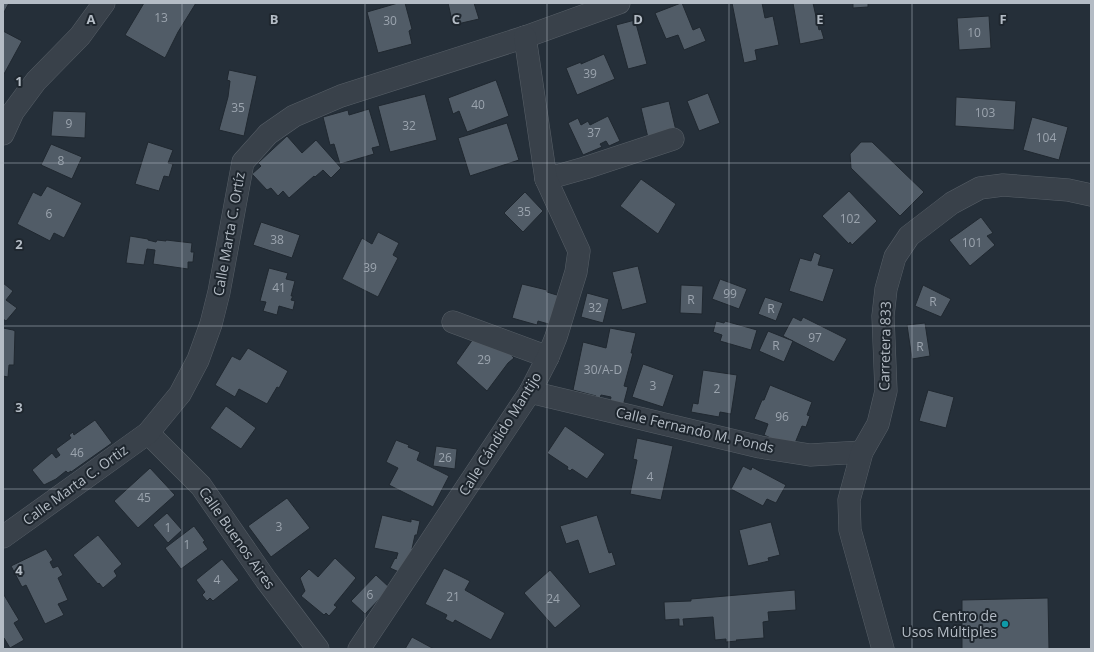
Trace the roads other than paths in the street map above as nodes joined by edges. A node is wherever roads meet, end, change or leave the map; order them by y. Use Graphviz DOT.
graph roads {
  1 [pos="104,3"];
  2 [pos="619,3"];
  3 [pos="525,37"];
  4 [pos="3,134"];
  5 [pos="673,139"];
  6 [pos="546,178"];
  7 [pos="1091,195"];
  8 [pos="453,322"];
  9 [pos="548,357"];
  10 [pos="530,392"];
  11 [pos="148,433"];
  12 [pos="862,452"];
  13 [pos="4,535"];
  14 [pos="318,649"];
  15 [pos="359,649"];
  16 [pos="883,649"];
  1 -- 4 [label="street"];
  2 -- 3 [label="street"];
  3 -- 6 [label="street, Calle Cándido Mantijo"];
  3 -- 11 [label="street, Calle Marta C. Ortíz"];
  5 -- 6 [label="street"];
  6 -- 9 [label="street, Calle Cándido Mantijo"];
  7 -- 12 [label="street, Carretera 833"];
  8 -- 9 [label="street"];
  9 -- 10 [label="street, Calle Cándido Mantijo"];
  10 -- 12 [label="street, Calle Fernando M. Ponds"];
  10 -- 15 [label="street, Calle Cándido Mantijo"];
  11 -- 13 [label="street, Calle Marta C. Ortiz"];
  11 -- 14 [label="street, Calle Buenos Aires"];
  12 -- 16 [label="street, Carretera 833"];
}
